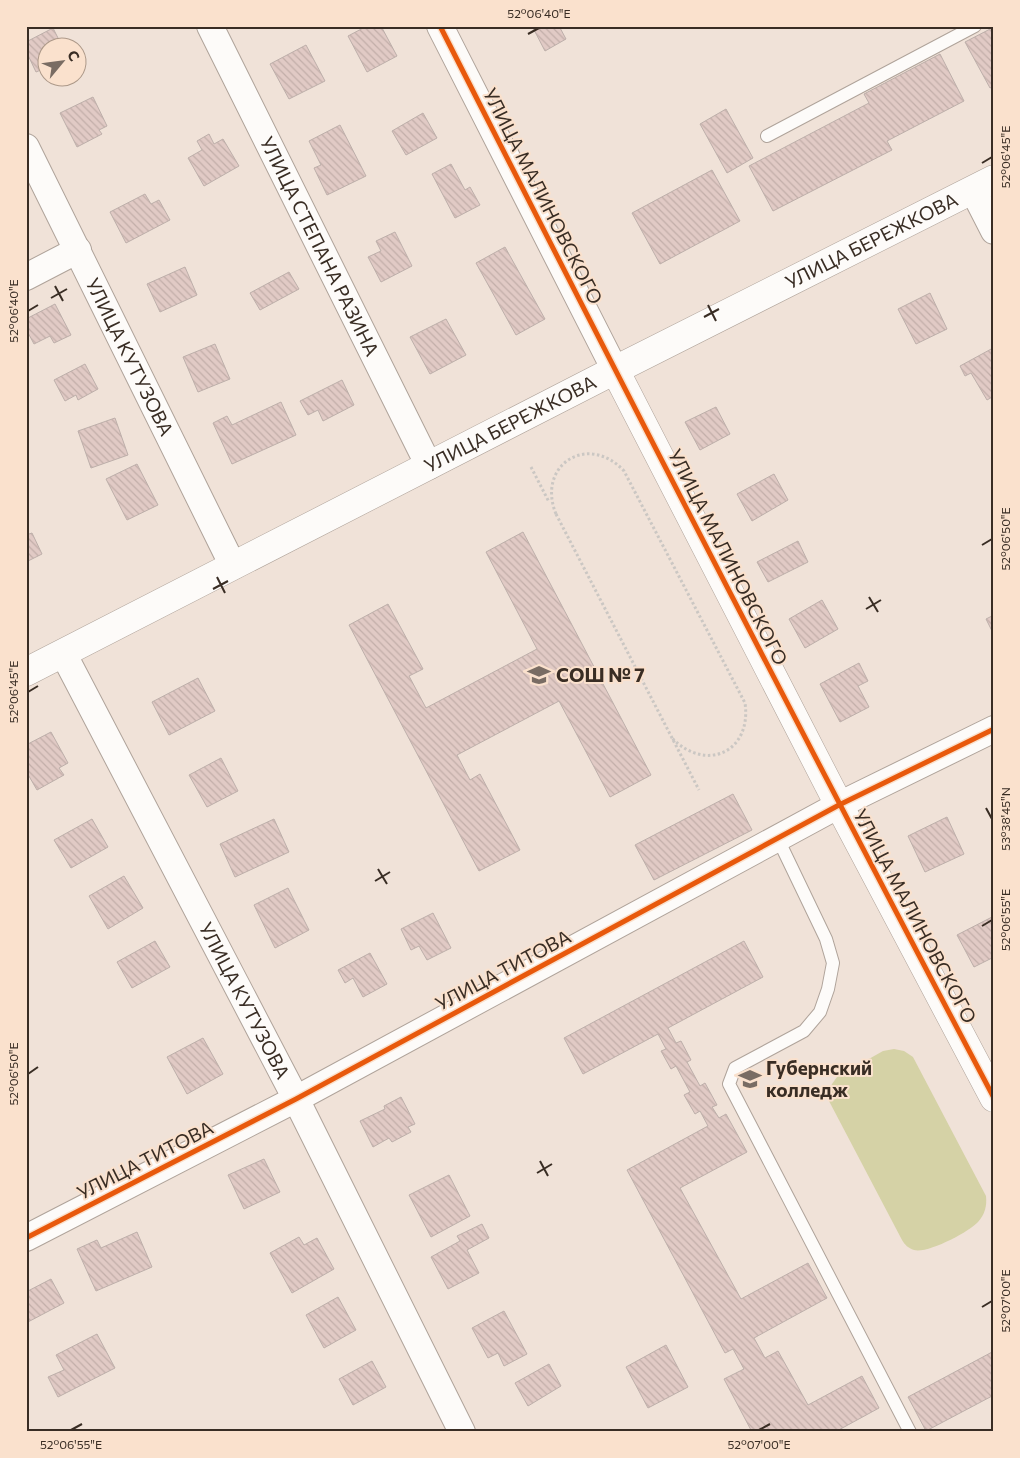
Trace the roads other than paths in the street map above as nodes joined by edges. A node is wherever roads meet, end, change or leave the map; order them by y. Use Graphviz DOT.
graph roads {
  1 [pos="210,26"];
  2 [pos="440,26"];
  3 [pos="975,26"];
  4 [pos="767,136"];
  5 [pos="26,147"];
  6 [pos="983,185"];
  7 [pos="994,231"];
  8 [pos="78,250"];
  9 [pos="26,276"];
  10 [pos="615,370"];
  11 [pos="429,466"];
  12 [pos="233,566"];
  13 [pos="63,653"];
  14 [pos="26,672"];
  15 [pos="994,729"];
  16 [pos="839,805"];
  17 [pos="778,839"];
  18 [pos="994,1098"];
  19 [pos="296,1099"];
  20 [pos="26,1238"];
  21 [pos="462,1432"];
  22 [pos="910,1432"];
  1 -- 11 [label="street, УЛИЦА СТЕПАНА РАЗИНА"];
  2 -- 10 [label="street, УЛИЦА МАЛИНОВСКОГО"];
  3 -- 4 [label="lane"];
  5 -- 8 [label="street, УЛИЦА КУТУЗОВА"];
  6 -- 7 [label="street"];
  6 -- 10 [label="street, УЛИЦА БЕРЕЖКОВА"];
  8 -- 9 [label="street"];
  8 -- 12 [label="street, УЛИЦА КУТУЗОВА"];
  10 -- 11 [label="street, УЛИЦА БЕРЕЖКОВА"];
  10 -- 16 [label="street, УЛИЦА МАЛИНОВСКОГО"];
  11 -- 12 [label="street, УЛИЦА БЕРЕЖКОВА"];
  12 -- 13 [label="street, УЛИЦА БЕРЕЖКОВА"];
  13 -- 14 [label="street, УЛИЦА БЕРЕЖКОВА"];
  13 -- 19 [label="street, УЛИЦА КУТУЗОВА"];
  15 -- 16 [label="street, УЛИЦА ТИТОВА"];
  16 -- 17 [label="street, УЛИЦА ТИТОВА"];
  16 -- 18 [label="street, УЛИЦА МАЛИНОВСКОГО"];
  17 -- 19 [label="street, УЛИЦА ТИТОВА"];
  17 -- 22 [label="lane"];
  19 -- 20 [label="street, УЛИЦА ТИТОВА"];
  19 -- 21 [label="street, УЛИЦА КУТУЗОВА"];
}
